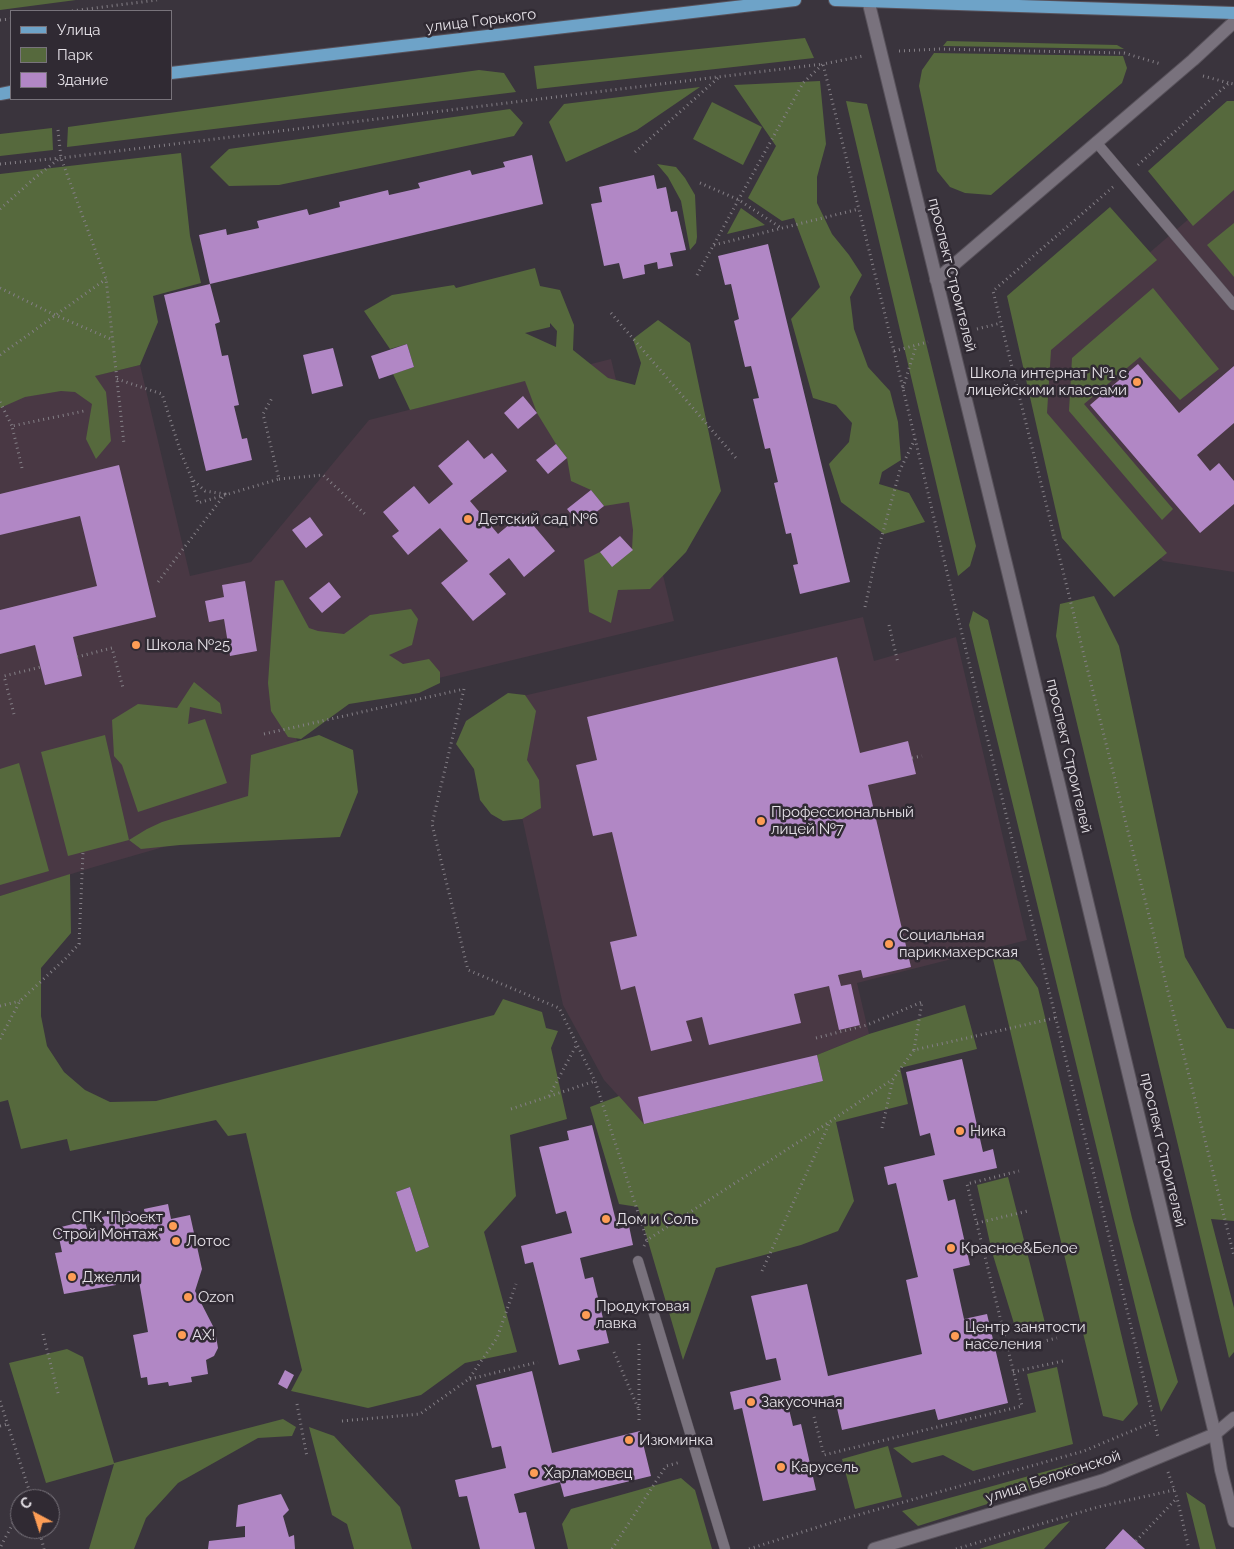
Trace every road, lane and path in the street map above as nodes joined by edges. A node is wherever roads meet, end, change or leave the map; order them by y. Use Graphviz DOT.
graph roads {
  1 [pos="157,0"];
  2 [pos="795,0"];
  3 [pos="835,0"];
  4 [pos="868,1"];
  5 [pos="80,10"];
  6 [pos="1234,13"];
  7 [pos="1234,22"];
  8 [pos="882,52"];
  9 [pos="823,64"];
  10 [pos="1182,70"];
  11 [pos="172,73"];
  12 [pos="719,77"];
  13 [pos="1229,83"];
  14 [pos="1234,84"];
  15 [pos="58,130"];
  16 [pos="1096,142"];
  17 [pos="635,152"];
  18 [pos="61,158"];
  19 [pos="0,164"];
  20 [pos="1125,176"];
  21 [pos="700,183"];
  22 [pos="739,200"];
  23 [pos="0,209"];
  24 [pos="859,209"];
  25 [pos="782,228"];
  26 [pos="714,246"];
  27 [pos="697,275"];
  28 [pos="106,278"];
  29 [pos="936,280"];
  30 [pos="0,288"];
  31 [pos="1234,305"];
  32 [pos="611,313"];
  33 [pos="55,315"];
  34 [pos="1000,323"];
  35 [pos="976,329"];
  36 [pos="113,340"];
  37 [pos="928,342"];
  38 [pos="916,346"];
  39 [pos="894,351"];
  40 [pos="0,354"];
  41 [pos="117,379"];
  42 [pos="903,389"];
  43 [pos="272,398"];
  44 [pos="0,402"];
  45 [pos="84,411"];
  46 [pos="12,426"];
  47 [pos="915,439"];
  48 [pos="124,444"];
  49 [pos="736,458"];
  50 [pos="22,468"];
  51 [pos="192,479"];
  52 [pos="279,479"];
  53 [pos="225,494"];
  54 [pos="366,515"];
  55 [pos="158,582"];
  56 [pos="865,607"];
  57 [pos="889,626"];
  58 [pos="77,657"];
  59 [pos="898,663"];
  60 [pos="40,667"];
  61 [pos="122,688"];
  62 [pos="14,714"];
  63 [pos="264,734"];
  64 [pos="922,756"];
  65 [pos="912,758"];
  66 [pos="84,852"];
  67 [pos="20,1001"];
  68 [pos="0,1006"];
  69 [pos="1055,1018"];
  70 [pos="0,1038"];
  71 [pos="816,1038"];
  72 [pos="578,1044"];
  73 [pos="914,1050"];
  74 [pos="893,1079"];
  75 [pos="595,1081"];
  76 [pos="549,1097"];
  77 [pos="511,1109"];
  78 [pos="831,1121"];
  79 [pos="882,1128"];
  80 [pos="1019,1171"];
  81 [pos="1028,1211"];
  82 [pos="977,1223"];
  83 [pos="647,1240"];
  84 [pos="1234,1256"];
  85 [pos="638,1261"];
  86 [pos="762,1271"];
  87 [pos="516,1284"];
  88 [pos="43,1334"];
  89 [pos="1058,1338"];
  90 [pos="639,1344"];
  91 [pos="1008,1350"];
  92 [pos="614,1352"];
  93 [pos="1063,1361"];
  94 [pos="538,1362"];
  95 [pos="1013,1372"];
  96 [pos="469,1379"];
  97 [pos="59,1397"];
  98 [pos="0,1401"];
  99 [pos="297,1404"];
  100 [pos="639,1411"];
  101 [pos="814,1417"];
  102 [pos="1234,1418"];
  103 [pos="639,1420"];
  104 [pos="342,1421"];
  105 [pos="1153,1422"];
  106 [pos="8,1424"];
  107 [pos="0,1426"];
  108 [pos="1215,1434"];
  109 [pos="1163,1456"];
  110 [pos="307,1457"];
  111 [pos="666,1466"];
  112 [pos="29,1489"];
  113 [pos="1174,1490"];
  114 [pos="1176,1498"];
  115 [pos="1234,1521"];
  116 [pos="10,1529"];
  117 [pos="1136,1541"];
  118 [pos="1,1546"];
  119 [pos="612,1549"];
  120 [pos="725,1549"];
  121 [pos="749,1549"];
  122 [pos="874,1549"];
  123 [pos="956,1549"];
  124 [pos="1189,1549"];
  1 -- 5 [label="path"];
  2 -- 11 [label="main road, улица Горького"];
  3 -- 4 [label="main road"];
  4 -- 6 [label="main road"];
  4 -- 8 [label="main road, проспект Строителей"];
  7 -- 10 [label="main road"];
  8 -- 9 [label="path"];
  8 -- 10 [label="path"];
  8 -- 29 [label="main road, проспект Строителей"];
  9 -- 12 [label="path"];
  9 -- 22 [label="path"];
  9 -- 24 [label="path"];
  10 -- 13 [label="path"];
  10 -- 16 [label="main road"];
  12 -- 17 [label="path"];
  12 -- 18 [label="path"];
  13 -- 14 [label="path"];
  13 -- 20 [label="path"];
  15 -- 18 [label="path"];
  16 -- 20 [label="lane"];
  16 -- 29 [label="main road"];
  18 -- 19 [label="path"];
  18 -- 23 [label="path"];
  18 -- 28 [label="path"];
  20 -- 31 [label="lane"];
  20 -- 34 [label="path"];
  21 -- 22 [label="path"];
  22 -- 25 [label="path"];
  22 -- 26 [label="path"];
  24 -- 25 [label="path"];
  24 -- 39 [label="path"];
  25 -- 26 [label="path"];
  26 -- 27 [label="path"];
  28 -- 33 [label="path"];
  28 -- 36 [label="path"];
  29 -- 108 [label="main road, проспект Строителей"];
  30 -- 33 [label="path"];
  32 -- 49 [label="path"];
  33 -- 36 [label="path"];
  33 -- 40 [label="path"];
  34 -- 35 [label="path"];
  34 -- 84 [label="path"];
  36 -- 41 [label="path"];
  37 -- 38 [label="path"];
  38 -- 39 [label="path"];
  38 -- 42 [label="path"];
  39 -- 42 [label="path"];
  41 -- 48 [label="path"];
  41 -- 51 [label="path"];
  42 -- 47 [label="path"];
  43 -- 52 [label="path"];
  44 -- 46 [label="path"];
  45 -- 46 [label="path"];
  46 -- 50 [label="path"];
  47 -- 56 [label="path"];
  47 -- 69 [label="path"];
  51 -- 53 [label="path"];
  51 -- 53 [label="path"];
  52 -- 53 [label="path"];
  52 -- 54 [label="path"];
  53 -- 55 [label="path"];
  57 -- 59 [label="path"];
  58 -- 61 [label="path"];
  60 -- 62 [label="path"];
  63 -- 72 [label="path"];
  64 -- 65 [label="path"];
  66 -- 67 [label="path"];
  67 -- 68 [label="path"];
  67 -- 70 [label="path"];
  69 -- 73 [label="path"];
  69 -- 105 [label="path"];
  71 -- 73 [label="path"];
  72 -- 75 [label="path"];
  72 -- 76 [label="path"];
  73 -- 74 [label="path"];
  74 -- 78 [label="path"];
  74 -- 79 [label="path"];
  75 -- 76 [label="path"];
  75 -- 83 [label="path"];
  76 -- 77 [label="path"];
  78 -- 83 [label="path"];
  78 -- 86 [label="path"];
  80 -- 82 [label="path"];
  81 -- 82 [label="path"];
  82 -- 91 [label="path"];
  83 -- 85 [label="path"];
  85 -- 120 [label="lane"];
  87 -- 96 [label="path"];
  88 -- 97 [label="path"];
  89 -- 91 [label="path"];
  90 -- 100 [label="path"];
  91 -- 95 [label="path"];
  92 -- 100 [label="path"];
  93 -- 95 [label="path"];
  94 -- 96 [label="path"];
  95 -- 101 [label="path"];
  96 -- 104 [label="path"];
  98 -- 106 [label="path"];
  99 -- 110 [label="path"];
  100 -- 103 [label="path"];
  102 -- 108 [label="main road, улица Белоконской"];
  105 -- 109 [label="path"];
  105 -- 121 [label="path"];
  106 -- 107 [label="path"];
  106 -- 112 [label="path"];
  108 -- 109 [label="main road, улица Белоконской"];
  108 -- 115 [label="main road, проспект Строителей"];
  109 -- 113 [label="path"];
  109 -- 122 [label="main road, улица Белоконской"];
  111 -- 119 [label="path"];
  113 -- 114 [label="path"];
  113 -- 123 [label="path"];
  114 -- 117 [label="path"];
  114 -- 124 [label="path"];
  116 -- 118 [label="path"];
}
